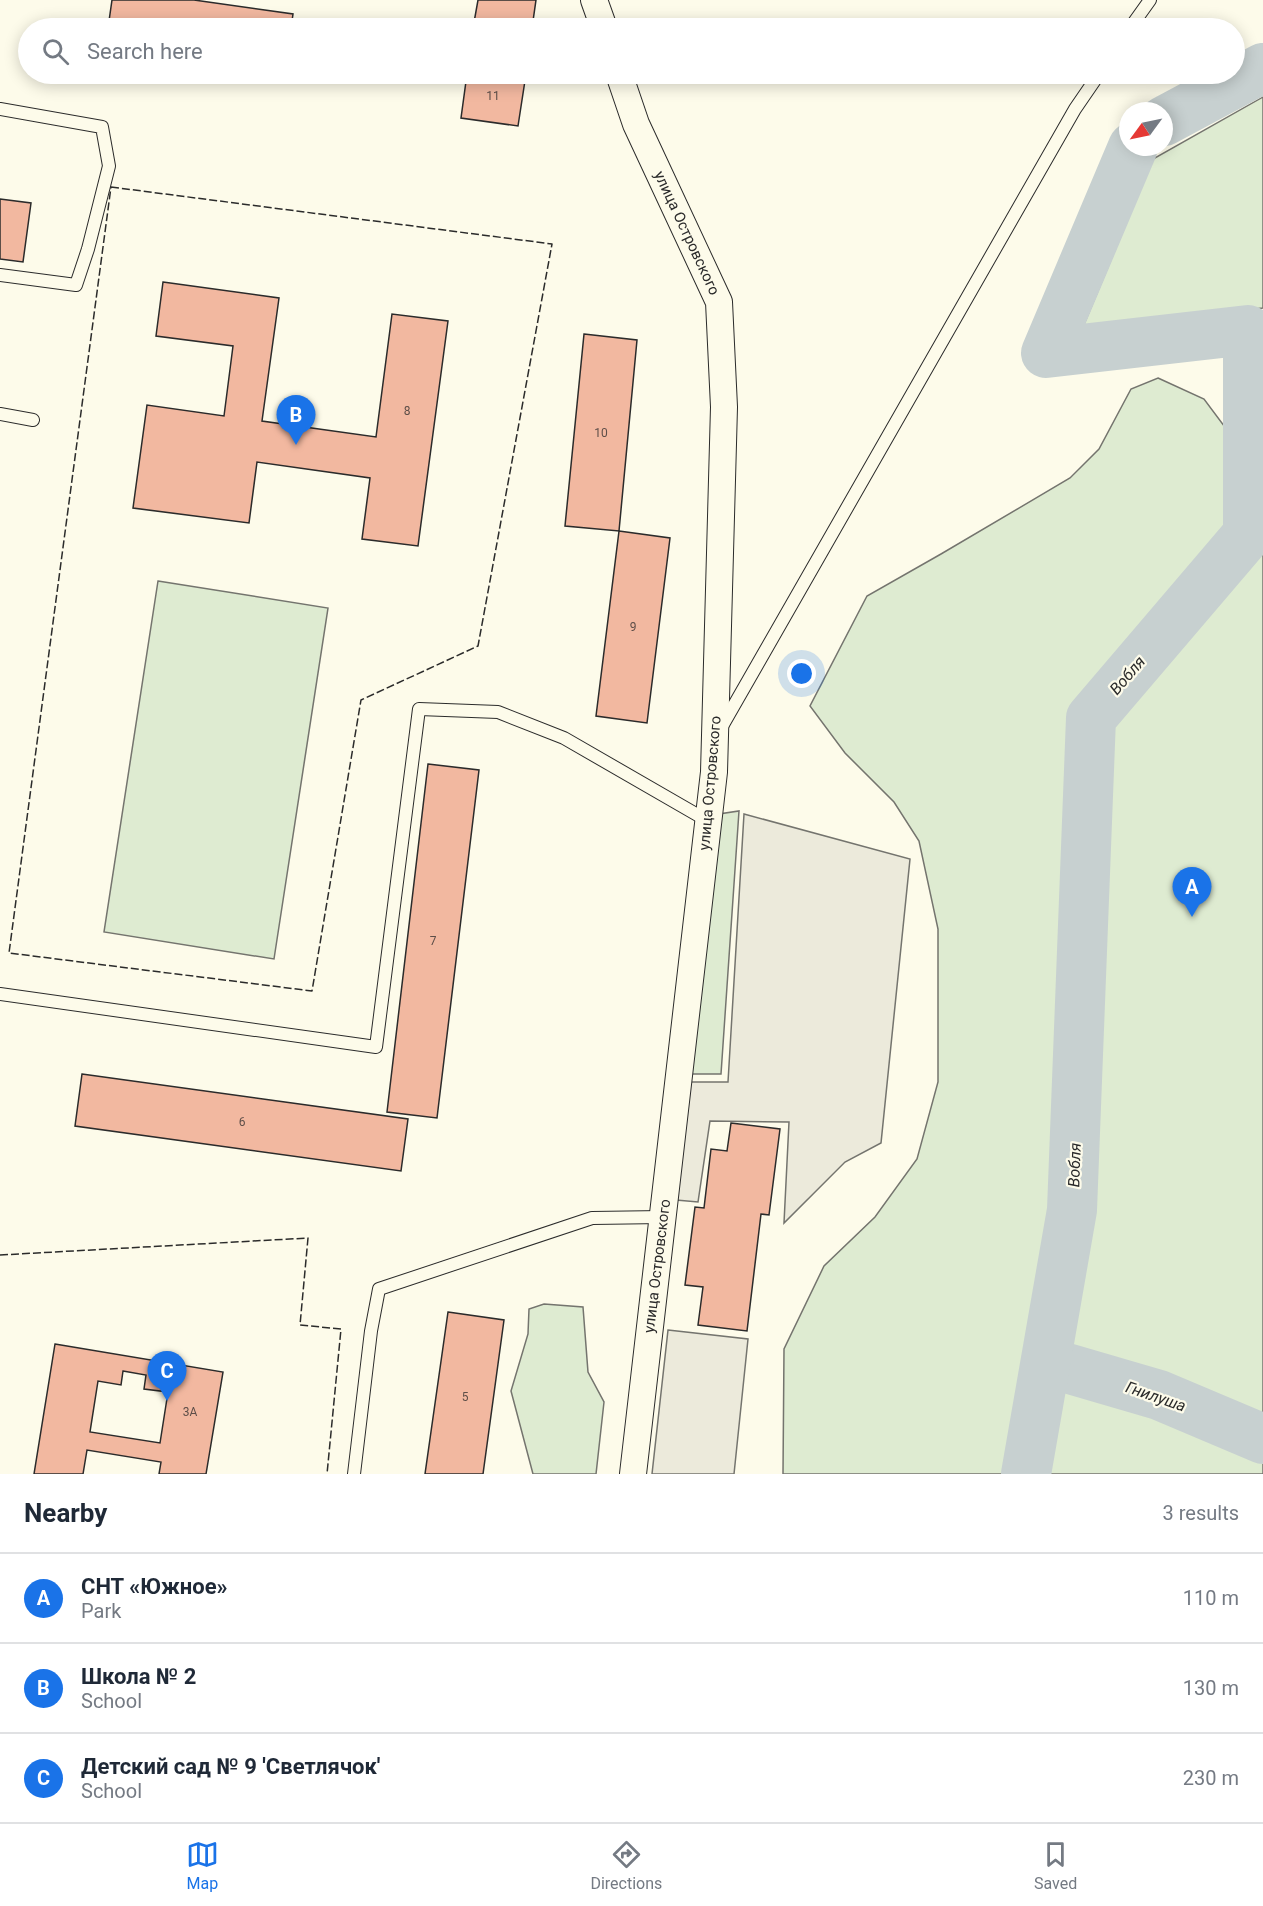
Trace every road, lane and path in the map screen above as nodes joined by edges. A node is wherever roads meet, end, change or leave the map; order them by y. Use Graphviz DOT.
graph roads {
  1 [pos="594,0"];
  2 [pos="1150,0"];
  3 [pos="600,18"];
  4 [pos="1137,18"];
  5 [pos="622,84"];
  6 [pos="1092,84"];
  7 [pos="0,109"];
  8 [pos="0,275"];
  9 [pos="0,414"];
  10 [pos="33,420"];
  11 [pos="715,740"];
  12 [pos="708,822"];
  13 [pos="0,994"];
  14 [pos="663,1217"];
  15 [pos="354,1474"];
  16 [pos="633,1474"];
  1 -- 3 [label="street"];
  2 -- 4 [label="lane"];
  5 -- 11 [label="street, улица Островского"];
  6 -- 11 [label="lane"];
  7 -- 8 [label="lane"];
  9 -- 10 [label="lane"];
  11 -- 12 [label="street, улица Островского"];
  12 -- 13 [label="lane"];
  12 -- 14 [label="street, улица Островского"];
  14 -- 15 [label="lane"];
  14 -- 16 [label="street, улица Островского"];
}
